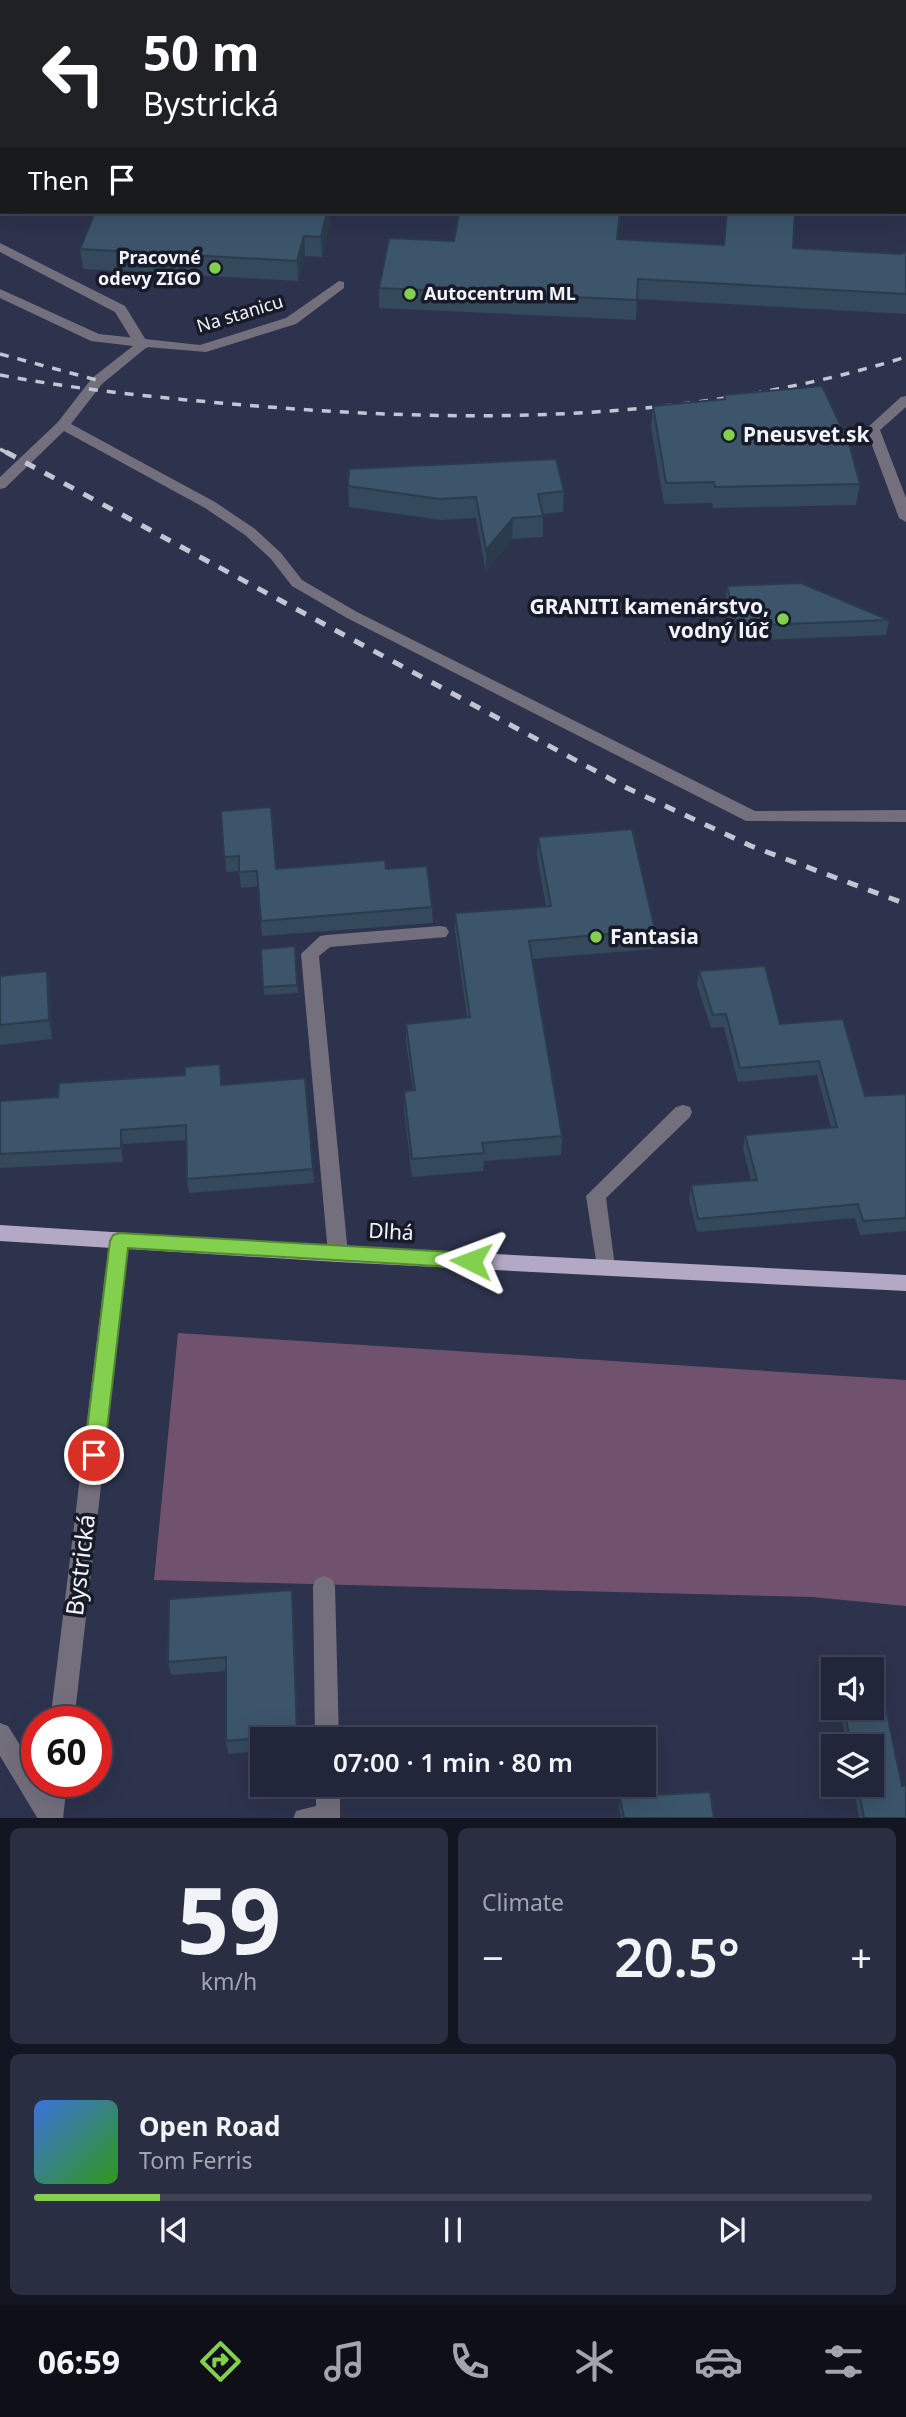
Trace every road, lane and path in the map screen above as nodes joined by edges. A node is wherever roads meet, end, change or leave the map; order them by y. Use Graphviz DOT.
graph roads {
  1 [pos="0,247"];
  2 [pos="339,285"];
  3 [pos="0,293"];
  4 [pos="142,345"];
  5 [pos="906,400"];
  6 [pos="62,425"];
  7 [pos="0,485"];
  8 [pos="906,518"];
  9 [pos="906,816"];
  10 [pos="440,932"];
  11 [pos="683,1112"];
  12 [pos="0,1233"];
  13 [pos="120,1241"];
  14 [pos="338,1254"];
  15 [pos="605,1267"];
  16 [pos="906,1283"];
  17 [pos="324,1586"];
  18 [pos="64,1706"];
  19 [pos="327,1727"];
  20 [pos="0,1734"];
  21 [pos="53,1797"];
  22 [pos="325,1797"];
  23 [pos="50,1817"];
  24 [pos="320,1818"];
  1 -- 4 [label="street"];
  2 -- 4 [label="street, Na stanicu"];
  3 -- 4 [label="street, Na stanicu"];
  4 -- 6 [label="street"];
  5 -- 8 [label="street"];
  6 -- 7 [label="street"];
  6 -- 9 [label="street"];
  10 -- 14 [label="street"];
  11 -- 15 [label="street"];
  12 -- 13 [label="main road, Dlhá"];
  13 -- 14 [label="main road, Dlhá"];
  13 -- 18 [label="street, Bystrická"];
  14 -- 15 [label="main road, Dlhá"];
  15 -- 16 [label="main road, Dlhá"];
  17 -- 19 [label="street"];
  20 -- 23 [label="street"];
  21 -- 23 [label="street"];
  22 -- 24 [label="street"];
}
